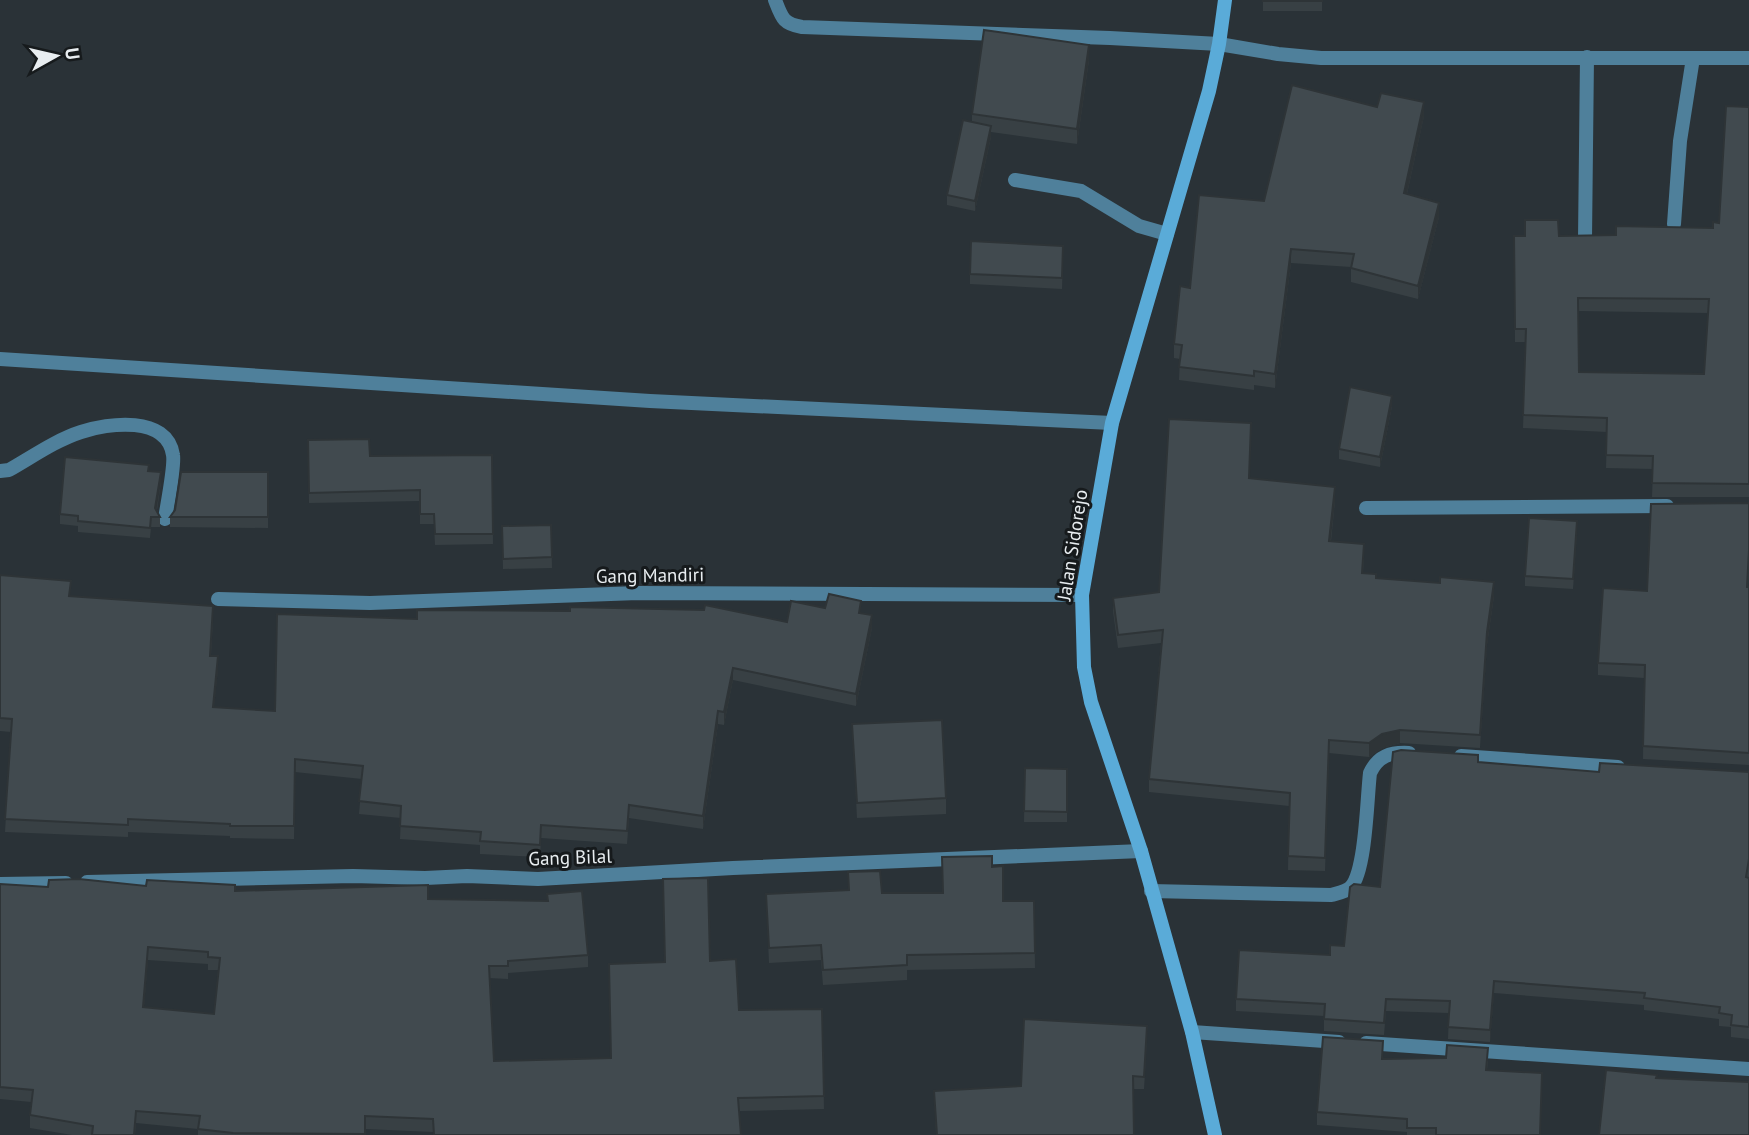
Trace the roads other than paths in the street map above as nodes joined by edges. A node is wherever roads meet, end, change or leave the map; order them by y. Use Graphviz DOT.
graph roads {
  1 [pos="775,0"];
  2 [pos="1225,0"];
  3 [pos="1219,44"];
  4 [pos="1587,57"];
  5 [pos="1693,58"];
  6 [pos="1749,58"];
  7 [pos="1015,180"];
  8 [pos="1674,224"];
  9 [pos="1167,234"];
  10 [pos="1585,239"];
  11 [pos="0,359"];
  12 [pos="1112,423"];
  13 [pos="0,471"];
  14 [pos="1682,506"];
  15 [pos="1366,508"];
  16 [pos="165,519"];
  17 [pos="1082,595"];
  18 [pos="218,598"];
  19 [pos="1628,767"];
  20 [pos="1141,851"];
  21 [pos="0,884"];
  22 [pos="1151,891"];
  23 [pos="1192,1032"];
  24 [pos="1749,1069"];
  25 [pos="1215,1135"];
  1 -- 3 [label="street"];
  2 -- 3 [label="street, Jalan Sidorejo"];
  3 -- 4 [label="street"];
  3 -- 9 [label="street, Jalan Sidorejo"];
  4 -- 5 [label="street"];
  4 -- 10 [label="street"];
  5 -- 6 [label="street"];
  5 -- 8 [label="street"];
  7 -- 9 [label="street"];
  9 -- 12 [label="street, Jalan Sidorejo"];
  11 -- 12 [label="street"];
  12 -- 17 [label="street, Jalan Sidorejo"];
  13 -- 16 [label="street"];
  14 -- 15 [label="street"];
  17 -- 18 [label="street, Gang Mandiri"];
  17 -- 20 [label="street, Jalan Sidorejo"];
  19 -- 22 [label="street"];
  20 -- 21 [label="street, Gang Bilal"];
  20 -- 22 [label="street, Jalan Sidorejo"];
  22 -- 23 [label="street, Jalan Sidorejo"];
  23 -- 24 [label="street"];
  23 -- 25 [label="street, Jalan Sidorejo"];
}
